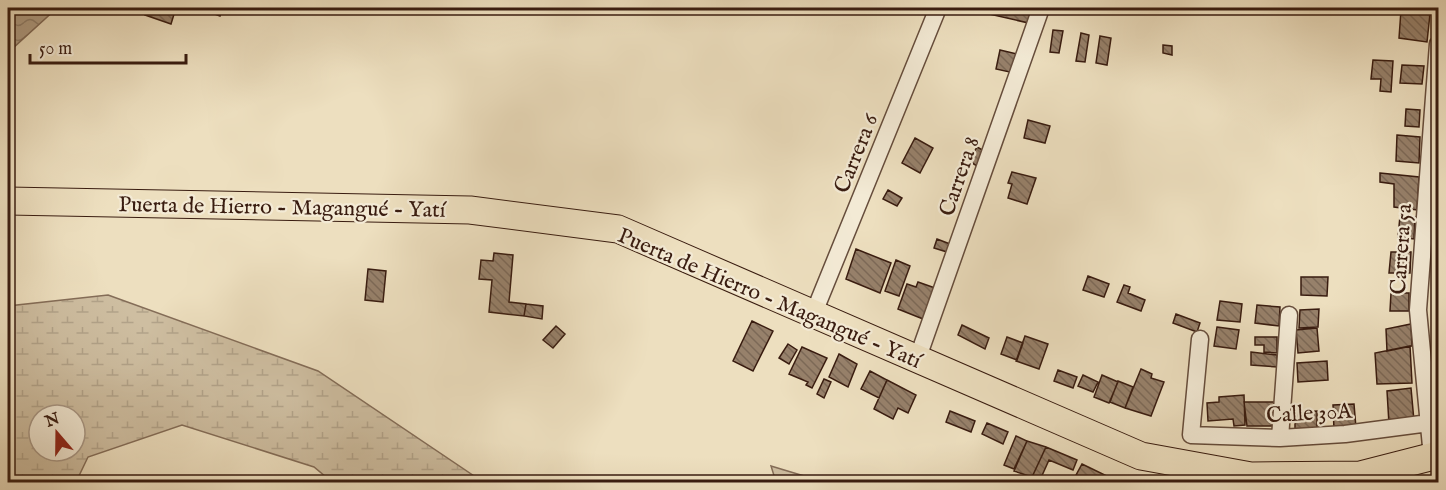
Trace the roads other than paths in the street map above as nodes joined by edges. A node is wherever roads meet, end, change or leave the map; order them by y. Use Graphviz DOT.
graph roads {
  1 [pos="938,8"];
  2 [pos="1041,8"];
  3 [pos="1438,44"];
  4 [pos="1438,62"];
  5 [pos="8,201"];
  6 [pos="813,315"];
  7 [pos="1289,315"];
  8 [pos="1200,339"];
  9 [pos="917,360"];
  10 [pos="1429,423"];
  11 [pos="1280,438"];
  12 [pos="1435,456"];
  1 -- 6 [label="street, Carrera 6"];
  2 -- 9 [label="street, Carrera 8"];
  3 -- 4 [label="street, Carrera 5a"];
  4 -- 10 [label="street, Carrera 5a"];
  5 -- 6 [label="highway, Puerta de Hierro - Magangué - Yatí"];
  6 -- 9 [label="highway, Puerta de Hierro - Magangué - Yatí"];
  7 -- 11 [label="street"];
  8 -- 11 [label="street, Calle 30A"];
  9 -- 12 [label="highway, Puerta de Hierro - Magangué - Yatí"];
  10 -- 11 [label="street, Calle 30A"];
  10 -- 12 [label="street, Carrera 5a"];
}
